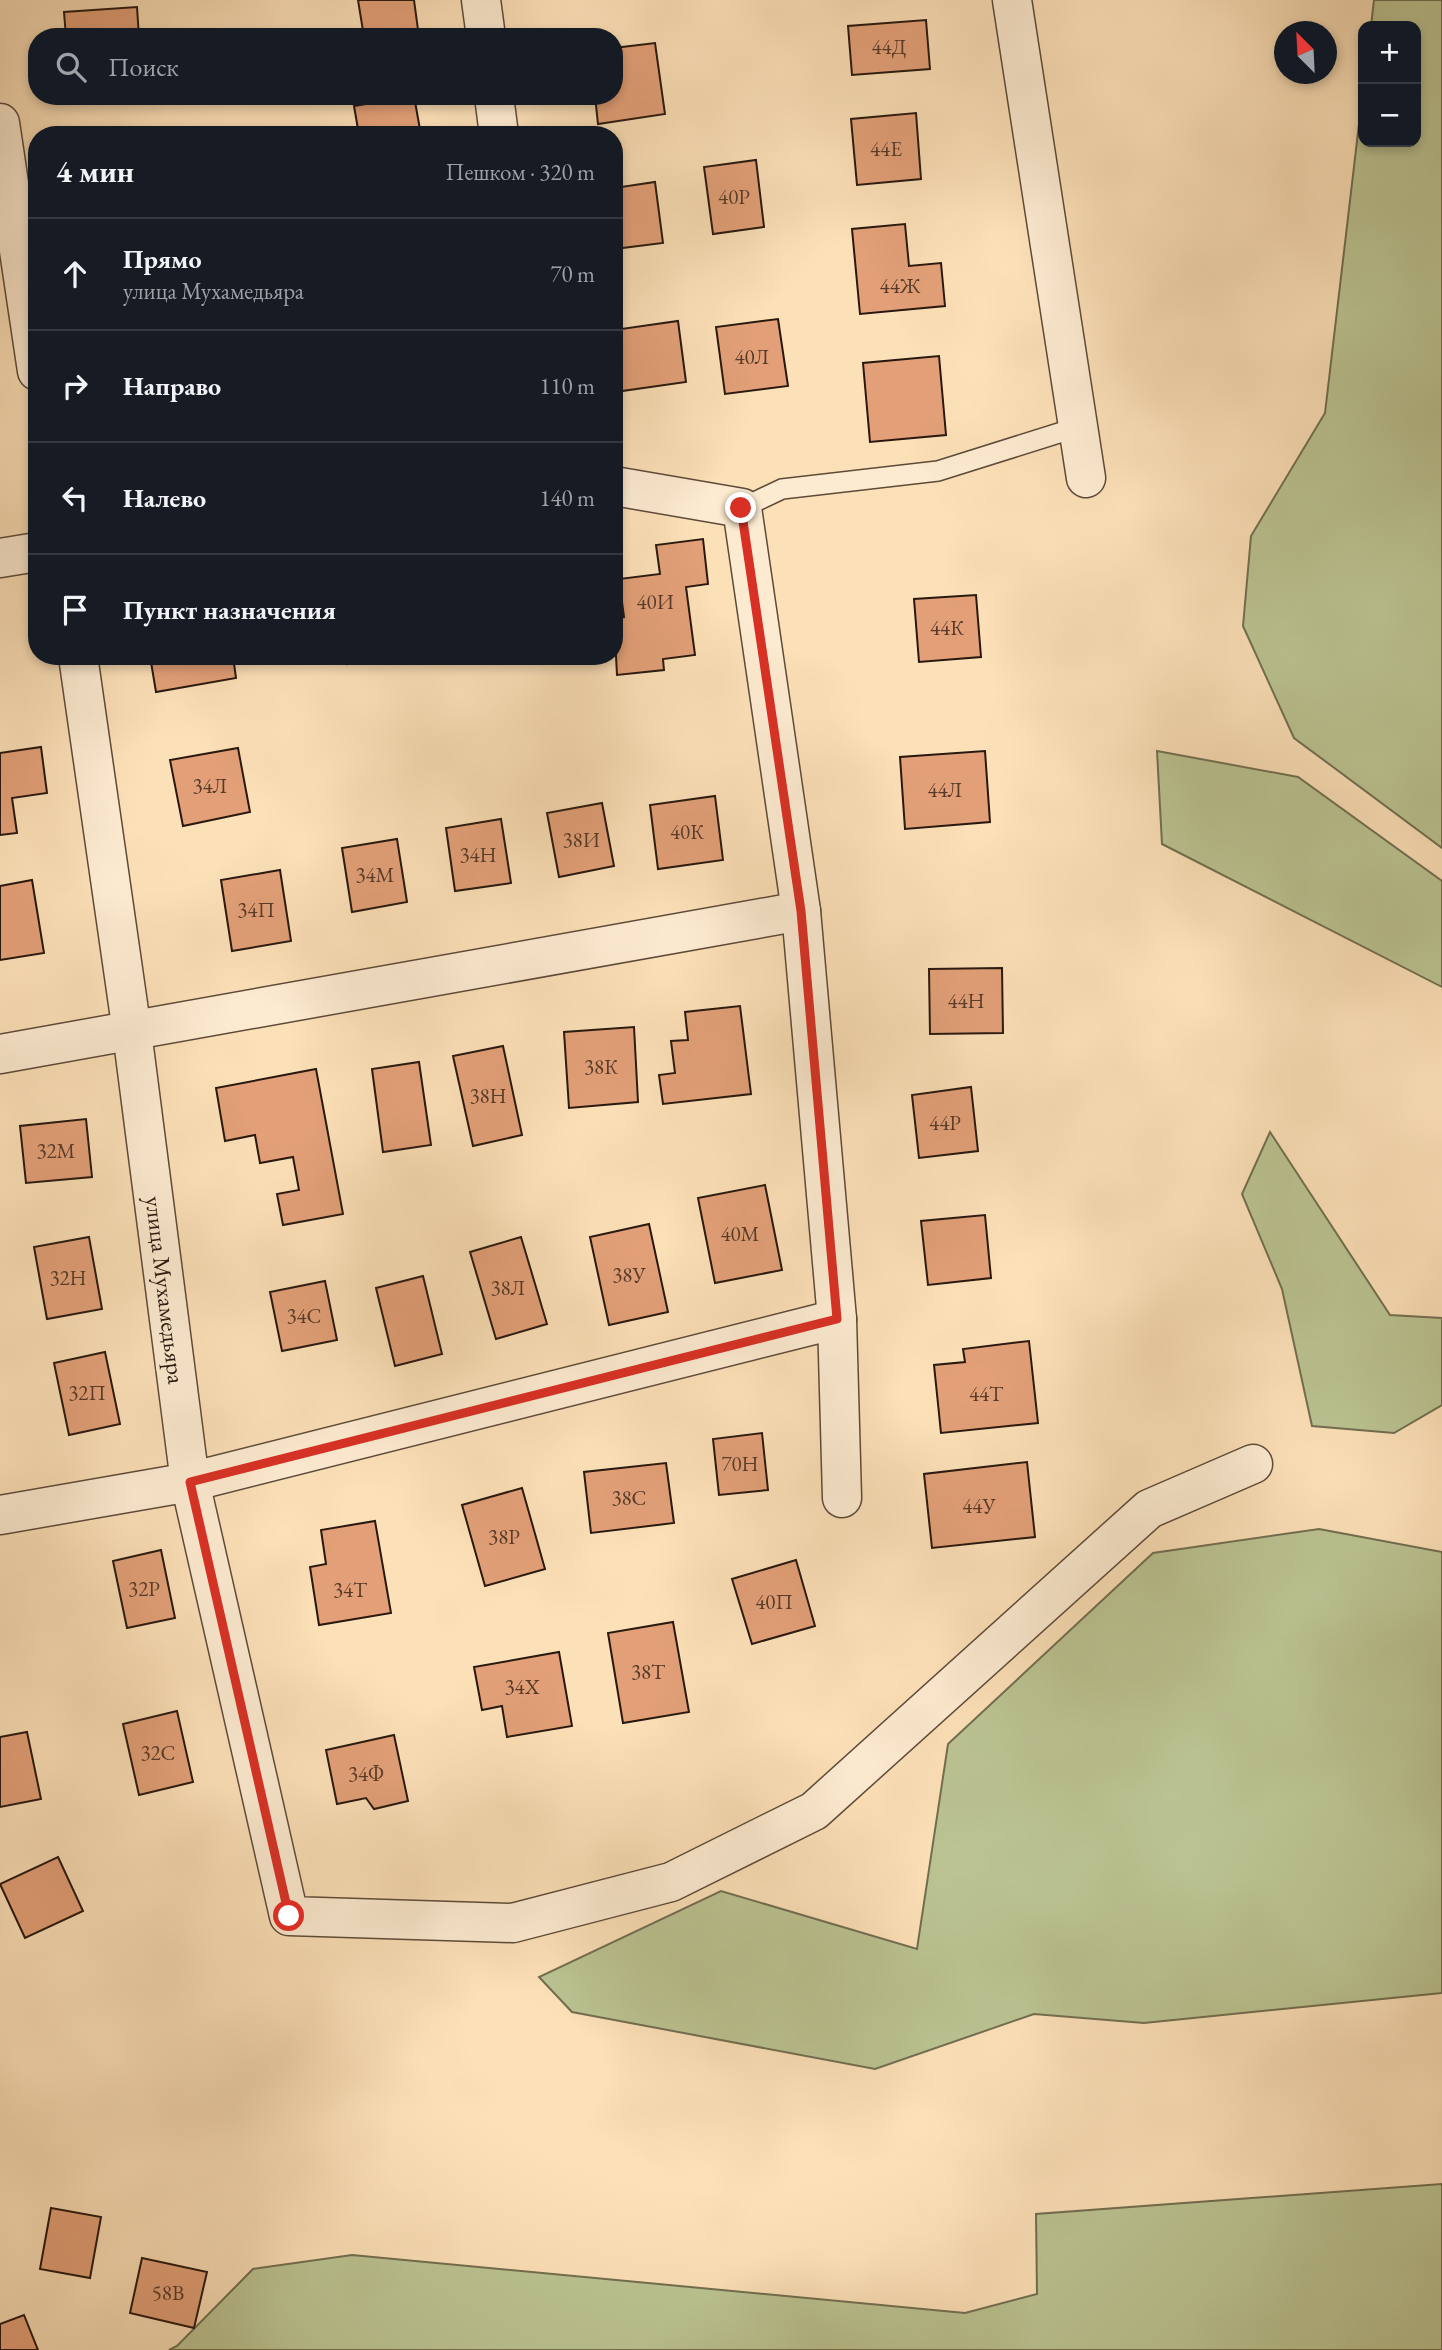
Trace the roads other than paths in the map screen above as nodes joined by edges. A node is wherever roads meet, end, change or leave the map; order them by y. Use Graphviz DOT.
graph roads {
  1 [pos="481,0"];
  2 [pos="1012,0"];
  3 [pos="485,28"];
  4 [pos="495,105"];
  5 [pos="0,123"];
  6 [pos="498,126"];
  7 [pos="28,311"];
  8 [pos="1078,427"];
  9 [pos="1086,478"];
  10 [pos="623,488"];
  11 [pos="741,508"];
  12 [pos="28,553"];
  13 [pos="0,558"];
  14 [pos="79,665"];
  15 [pos="801,911"];
  16 [pos="132,1031"];
  17 [pos="0,1054"];
  18 [pos="837,1319"];
  19 [pos="1253,1464"];
  20 [pos="190,1482"];
  21 [pos="842,1498"];
  22 [pos="0,1515"];
  1 -- 3 [label="street"];
  2 -- 8 [label="street"];
  4 -- 6 [label="street"];
  5 -- 7 [label="street"];
  8 -- 9 [label="street"];
  8 -- 11 [label="lane"];
  10 -- 11 [label="street"];
  11 -- 15 [label="street"];
  12 -- 13 [label="street"];
  14 -- 16 [label="street, улица Мухамедьяра"];
  15 -- 16 [label="street"];
  15 -- 18 [label="street"];
  16 -- 17 [label="street"];
  16 -- 20 [label="street, улица Мухамедьяра"];
  18 -- 20 [label="street"];
  18 -- 21 [label="street"];
  19 -- 20 [label="street, улица Мухамедьяра"];
  20 -- 22 [label="street"];
}
